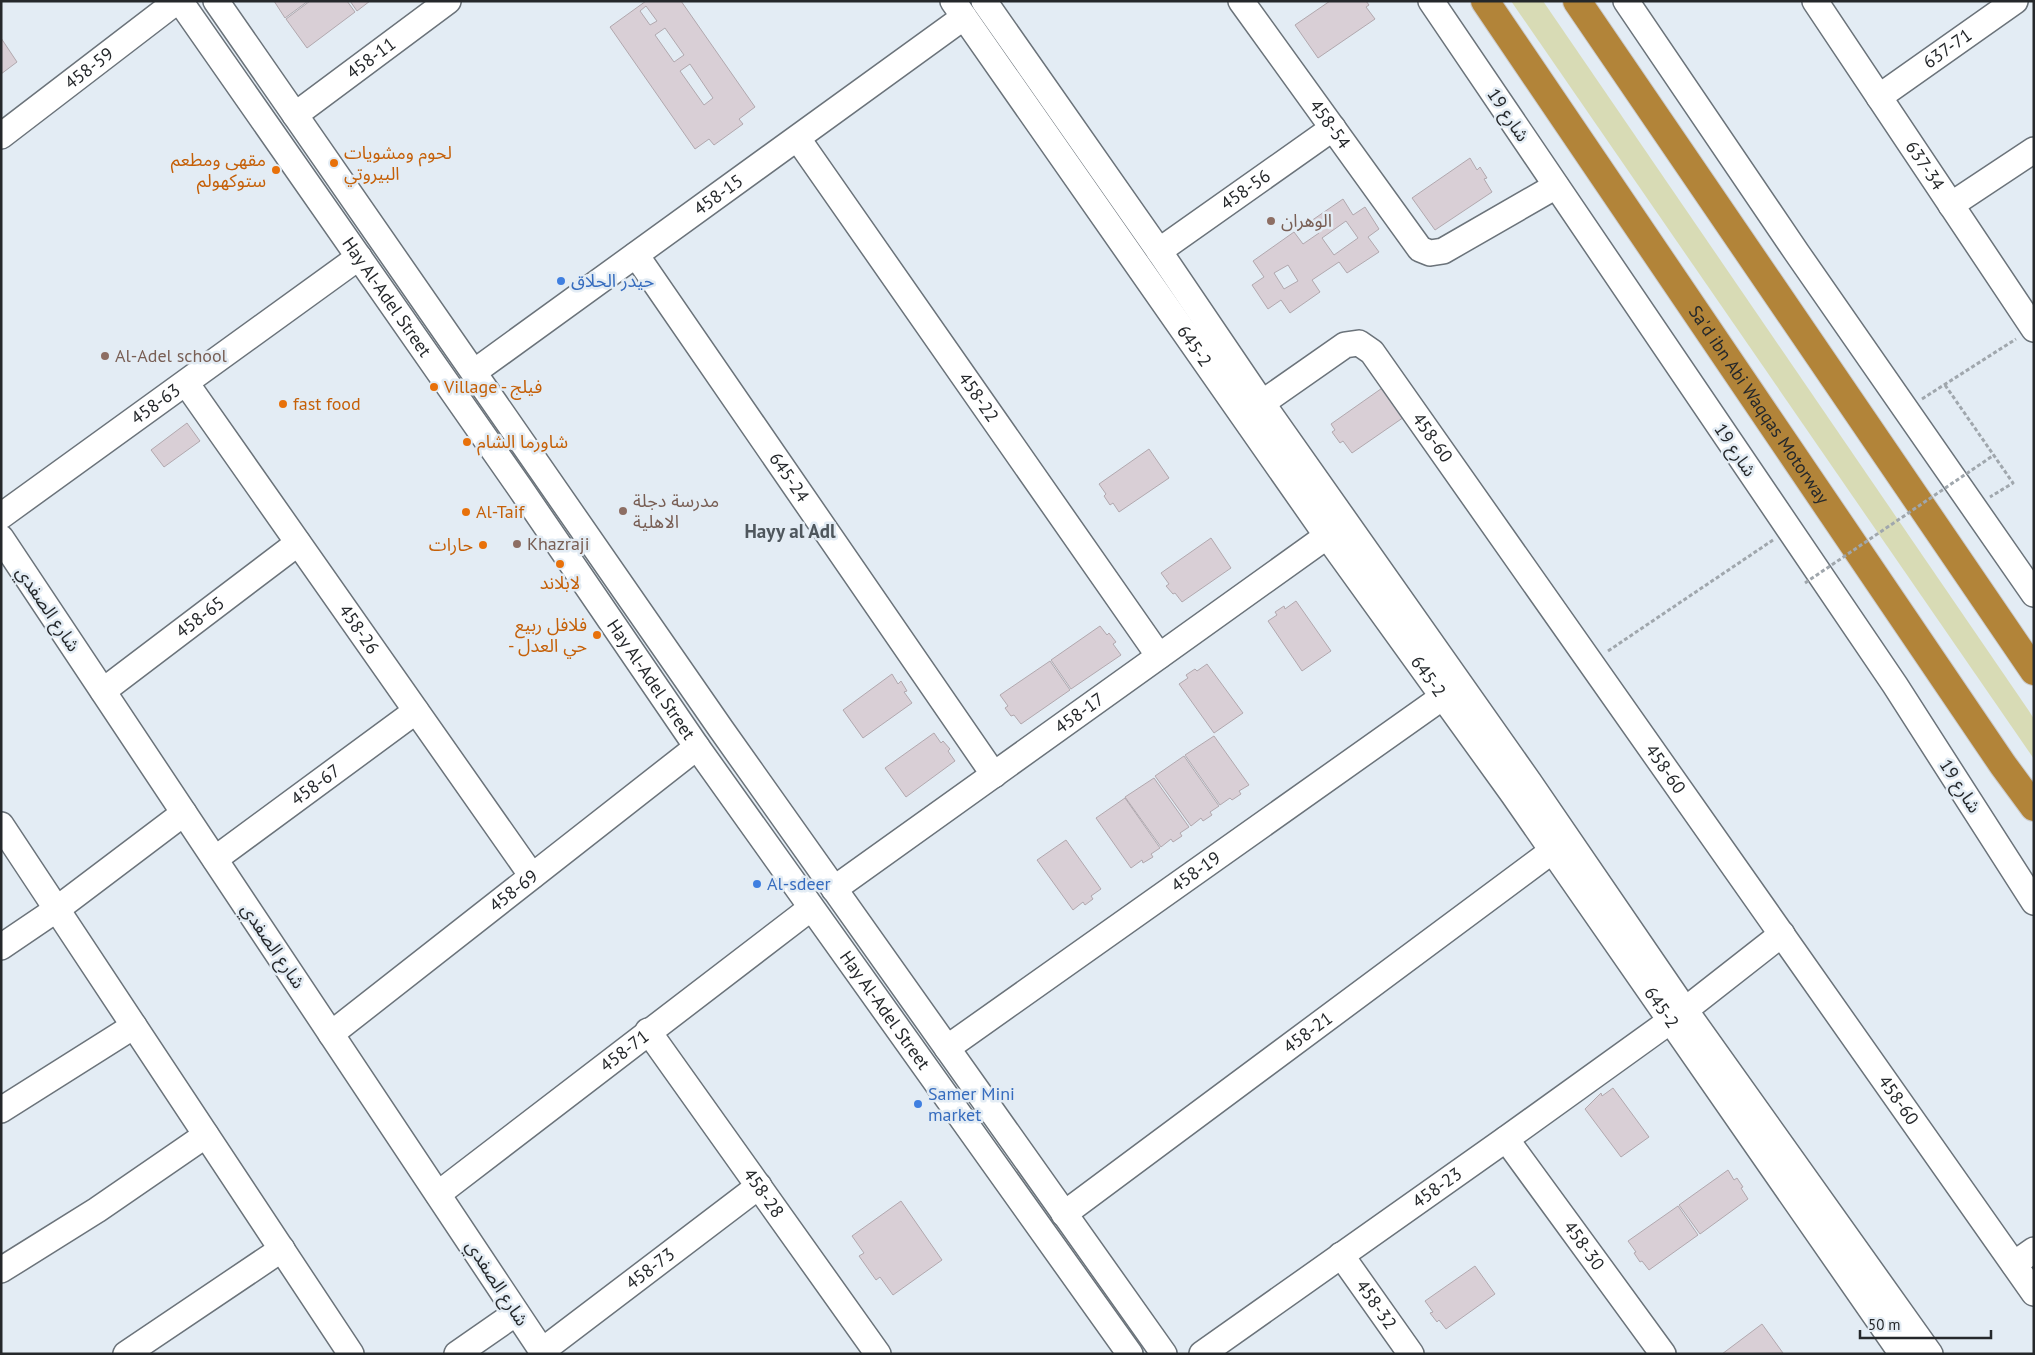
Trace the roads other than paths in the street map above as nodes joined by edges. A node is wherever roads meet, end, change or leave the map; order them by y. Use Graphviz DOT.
graph roads {
  1 [pos="178,1"];
  2 [pos="216,1"];
  3 [pos="448,1"];
  4 [pos="984,1"];
  5 [pos="1241,1"];
  6 [pos="1431,1"];
  7 [pos="1485,1"];
  8 [pos="1577,1"];
  9 [pos="1626,1"];
  10 [pos="1815,1"];
  11 [pos="2015,1"];
  12 [pos="959,9"];
  13 [pos="1879,97"];
  14 [pos="295,115"];
  15 [pos="1333,128"];
  16 [pos="1,136"];
  17 [pos="798,139"];
  18 [pos="2034,150"];
  19 [pos="1556,186"];
  20 [pos="1951,204"];
  21 [pos="1159,251"];
  22 [pos="636,255"];
  23 [pos="359,257"];
  24 [pos="2032,322"];
  25 [pos="474,372"];
  26 [pos="186,383"];
  27 [pos="1262,403"];
  28 [pos="542,471"];
  29 [pos="520,488"];
  30 [pos="1,516"];
  31 [pos="1327,536"];
  32 [pos="1,538"];
  33 [pos="298,543"];
  34 [pos="2033,592"];
  35 [pos="1159,656"];
  36 [pos="2034,671"];
  37 [pos="103,691"];
  38 [pos="1444,696"];
  39 [pos="416,711"];
  40 [pos="697,747"];
  41 [pos="2003,765"];
  42 [pos="994,775"];
  43 [pos="1521,788"];
  44 [pos="2034,807"];
  45 [pos="184,813"];
  46 [pos="2034,816"];
  47 [pos="1,825"];
  48 [pos="1552,852"];
  49 [pos="215,859"];
  50 [pos="532,876"];
  51 [pos="834,889"];
  52 [pos="2034,902"];
  53 [pos="811,908"];
  54 [pos="57,909"];
  55 [pos="1782,934"];
  56 [pos="1,947"];
  57 [pos="1677,1015"];
  58 [pos="134,1026"];
  59 [pos="648,1031"];
  60 [pos="331,1034"];
  61 [pos="947,1048"];
  62 [pos="1,1110"];
  63 [pos="206,1135"];
  64 [pos="1506,1139"];
  65 [pos="759,1186"];
  66 [pos="438,1194"];
  67 [pos="1064,1214"];
  68 [pos="282,1249"];
  69 [pos="1341,1255"];
  70 [pos="2024,1257"];
  71 [pos="1,1270"];
  72 [pos="2034,1293"];
  73 [pos="516,1312"];
  74 [pos="543,1352"];
  75 [pos="874,1352"];
  76 [pos="126,1354"];
  77 [pos="351,1354"];
  78 [pos="457,1354"];
  79 [pos="1130,1354"];
  80 [pos="1164,1354"];
  81 [pos="1202,1354"];
  82 [pos="1411,1354"];
  83 [pos="1663,1354"];
  84 [pos="1902,1354"];
  85 [pos="1930,1354"];
  1 -- 16 [label="street, 458-59"];
  1 -- 23 [label="street, Hay Al-Adel Street"];
  2 -- 14 [label="street, Hay Al-Adel Street"];
  3 -- 14 [label="street, 458-11"];
  4 -- 21 [label="street, 645-2"];
  5 -- 15 [label="street, 458-54"];
  6 -- 19 [label="street, شارع 19"];
  7 -- 41 [label="highway, Sa'd ibn Abi Waqqas Motorway"];
  8 -- 36 [label="highway"];
  9 -- 34 [label="street"];
  10 -- 13 [label="street, 637-34"];
  11 -- 13 [label="street, 637-71"];
  12 -- 17 [label="street, 458-15"];
  12 -- 31 [label="street, 645-2"];
  13 -- 20 [label="street, 637-34"];
  14 -- 25 [label="street, Hay Al-Adel Street"];
  15 -- 19 [label="street, 458-54"];
  15 -- 21 [label="street, 458-56"];
  17 -- 22 [label="street, 458-15"];
  17 -- 35 [label="street, 458-22"];
  18 -- 20 [label="street"];
  19 -- 52 [label="street, شارع 19"];
  20 -- 24 [label="street, 637-34"];
  21 -- 27 [label="street, 645-2"];
  22 -- 25 [label="street, 458-15"];
  22 -- 42 [label="street, 645-24"];
  23 -- 26 [label="street, 458-63"];
  23 -- 29 [label="street, Hay Al-Adel Street"];
  25 -- 28 [label="street, Hay Al-Adel Street"];
  26 -- 30 [label="street, 458-63"];
  26 -- 33 [label="street, 458-26"];
  27 -- 43 [label="street, 645-2"];
  27 -- 55 [label="street, 458-60"];
  28 -- 29 [label="street"];
  28 -- 51 [label="street, Hay Al-Adel Street"];
  29 -- 40 [label="street, Hay Al-Adel Street"];
  31 -- 35 [label="street, 458-17"];
  31 -- 38 [label="street, 645-2"];
  32 -- 37 [label="street, شارع الصفدي"];
  33 -- 37 [label="street, 458-65"];
  33 -- 39 [label="street, 458-26"];
  35 -- 42 [label="street, 458-17"];
  37 -- 45 [label="street, شارع الصفدي"];
  38 -- 43 [label="street, 645-2"];
  38 -- 61 [label="street, 458-19"];
  39 -- 49 [label="street, 458-67"];
  39 -- 50 [label="street, 458-26"];
  40 -- 50 [label="street, 458-69"];
  40 -- 53 [label="street, Hay Al-Adel Street"];
  41 -- 44 [label="highway, Sa'd ibn Abi Waqqas Motorway"];
  41 -- 46 [label="highway"];
  42 -- 51 [label="street, 458-17"];
  43 -- 48 [label="street, 645-2"];
  43 -- 57 [label="street, 645-2"];
  45 -- 49 [label="street, شارع الصفدي"];
  45 -- 54 [label="street"];
  47 -- 54 [label="street"];
  48 -- 57 [label="street, 645-2"];
  48 -- 67 [label="street, 458-21"];
  49 -- 60 [label="street, شارع الصفدي"];
  50 -- 60 [label="street, 458-69"];
  51 -- 61 [label="street, Hay Al-Adel Street"];
  53 -- 59 [label="street, 458-71"];
  53 -- 79 [label="street, Hay Al-Adel Street"];
  54 -- 56 [label="street"];
  54 -- 58 [label="street"];
  55 -- 57 [label="street, 458-23"];
  55 -- 70 [label="street, 458-60"];
  57 -- 64 [label="street, 458-23"];
  57 -- 84 [label="street, 645-2"];
  57 -- 85 [label="street, 645-2"];
  58 -- 62 [label="street"];
  58 -- 63 [label="street"];
  59 -- 65 [label="street, 458-28"];
  59 -- 66 [label="street, 458-71"];
  60 -- 66 [label="street, شارع الصفدي"];
  61 -- 67 [label="street, Hay Al-Adel Street"];
  63 -- 68 [label="street"];
  63 -- 71 [label="street"];
  64 -- 69 [label="street, 458-23"];
  64 -- 83 [label="street, 458-30"];
  65 -- 74 [label="street, 458-73"];
  65 -- 75 [label="street, 458-28"];
  66 -- 73 [label="street, شارع الصفدي"];
  67 -- 80 [label="street, Hay Al-Adel Street"];
  68 -- 76 [label="street"];
  68 -- 77 [label="street"];
  69 -- 81 [label="street, 458-23"];
  69 -- 82 [label="street, 458-32"];
  70 -- 72 [label="street, 458-60"];
  73 -- 74 [label="street, شارع الصفدي"];
  73 -- 78 [label="street"];
}
